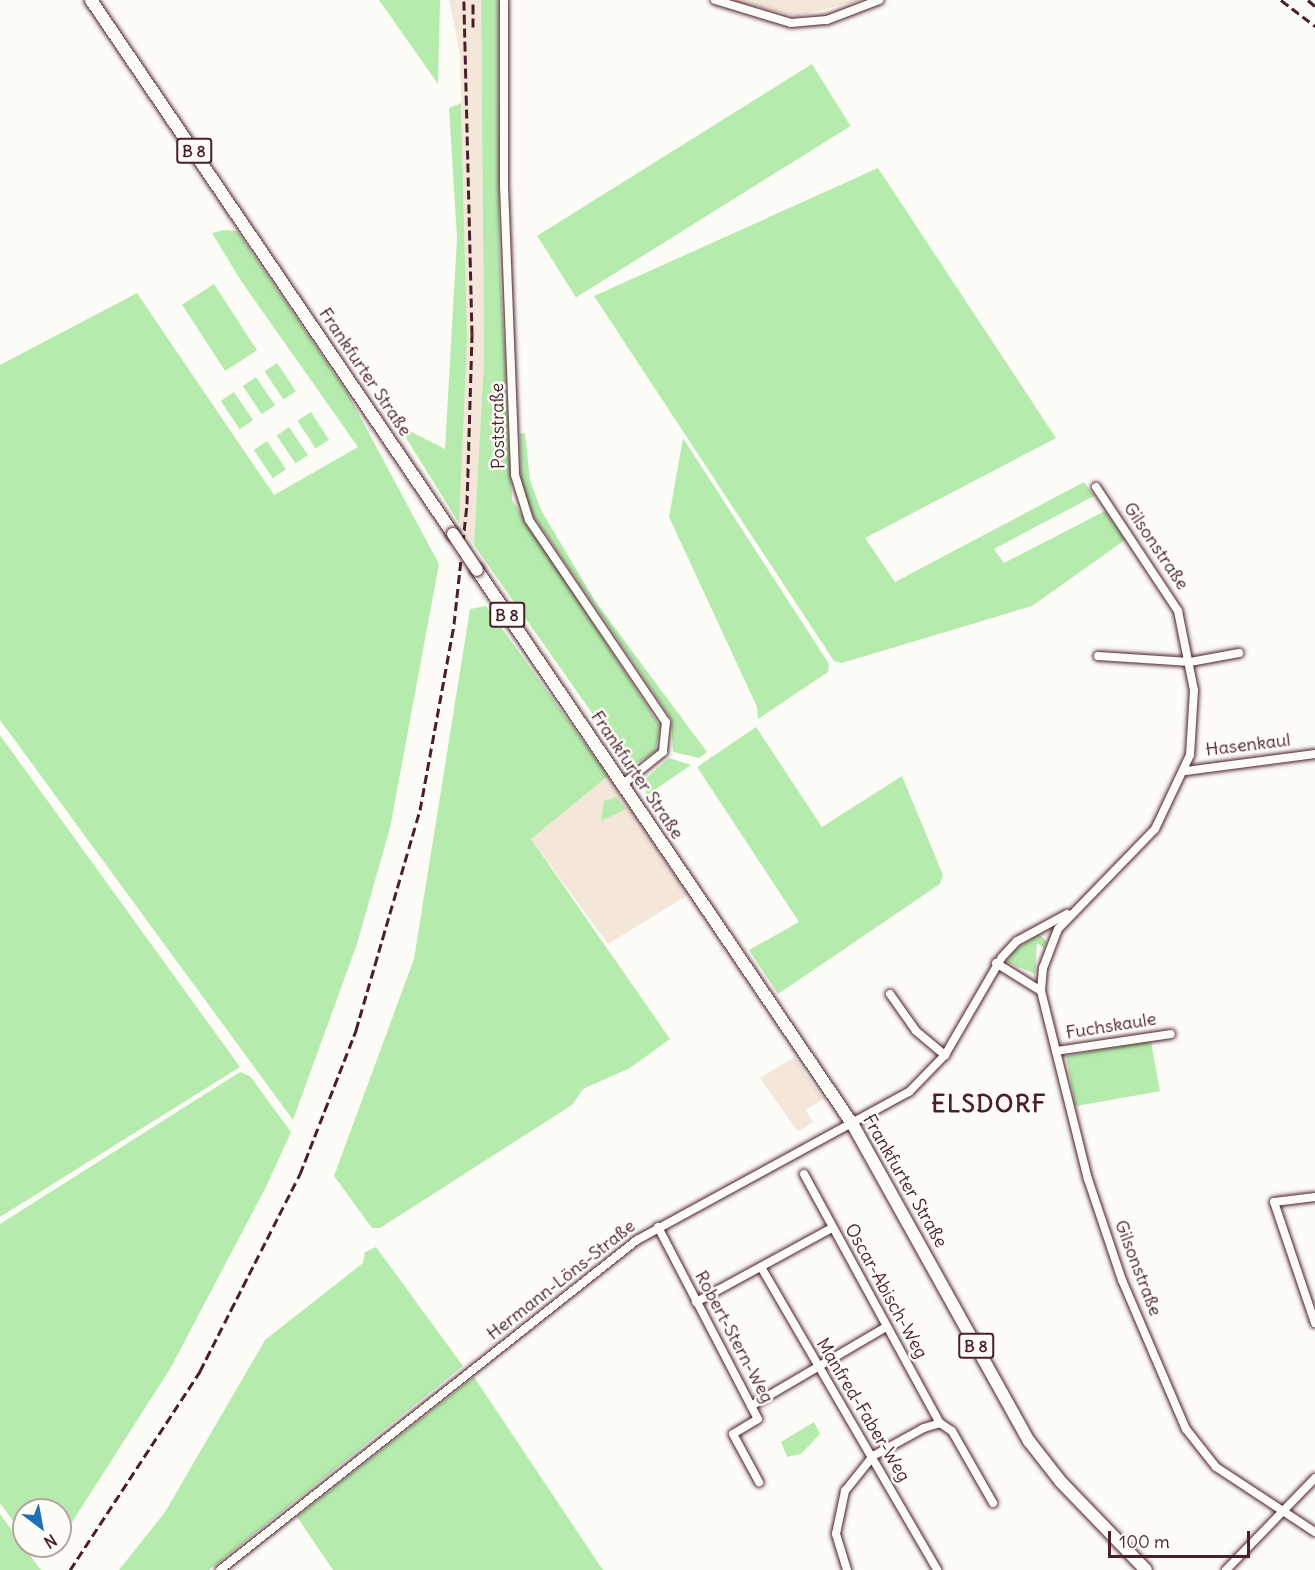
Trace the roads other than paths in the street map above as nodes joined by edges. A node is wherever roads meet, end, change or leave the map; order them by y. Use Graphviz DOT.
graph roads {
  1 [pos="91,0"];
  2 [pos="504,0"];
  3 [pos="715,0"];
  4 [pos="879,0"];
  5 [pos="1096,487"];
  6 [pos="1239,653"];
  7 [pos="1098,656"];
  8 [pos="1190,662"];
  9 [pos="1315,754"];
  10 [pos="1186,771"];
  11 [pos="622,785"];
  12 [pos="1073,911"];
  13 [pos="996,963"];
  14 [pos="1041,991"];
  15 [pos="890,994"];
  16 [pos="1171,1034"];
  17 [pos="1056,1051"];
  18 [pos="945,1055"];
  19 [pos="853,1125"];
  20 [pos="804,1174"];
  21 [pos="1315,1197"];
  22 [pos="658,1227"];
  23 [pos="832,1228"];
  24 [pos="761,1267"];
  25 [pos="696,1302"];
  26 [pos="1315,1323"];
  27 [pos="883,1329"];
  28 [pos="819,1367"];
  29 [pos="752,1406"];
  30 [pos="940,1423"];
  31 [pos="873,1456"];
  32 [pos="1315,1478"];
  33 [pos="759,1482"];
  34 [pos="993,1503"];
  35 [pos="1281,1511"];
  36 [pos="1315,1532"];
  37 [pos="220,1570"];
  38 [pos="847,1570"];
  39 [pos="938,1570"];
  40 [pos="1146,1570"];
  41 [pos="1226,1570"];
  1 -- 11 [label="main road, Frankfurter Straße / B 8, bridge"];
  2 -- 11 [label="street, Poststraße"];
  3 -- 4 [label="street"];
  5 -- 8 [label="street, Gilsonstraße"];
  6 -- 8 [label="street"];
  7 -- 8 [label="street"];
  8 -- 10 [label="street, Gilsonstraße"];
  9 -- 10 [label="street, Hasenkaul"];
  10 -- 12 [label="street, Gilsonstraße"];
  11 -- 19 [label="main road, Frankfurter Straße / B 8"];
  12 -- 13 [label="street, Gilsonstraße"];
  12 -- 14 [label="street, Gilsonstraße"];
  13 -- 14 [label="street"];
  13 -- 18 [label="street, Hermann-Löns-Straße"];
  14 -- 17 [label="street, Gilsonstraße"];
  15 -- 18 [label="street"];
  16 -- 17 [label="street, Fuchskaule"];
  17 -- 35 [label="street, Gilsonstraße"];
  18 -- 19 [label="street, Hermann-Löns-Straße"];
  19 -- 22 [label="street, Hermann-Löns-Straße"];
  19 -- 40 [label="main road, Frankfurter Straße / B 8"];
  20 -- 23 [label="street, Oscar-Abisch-Weg"];
  21 -- 26 [label="street"];
  22 -- 25 [label="street, Robert-Stern-Weg"];
  22 -- 37 [label="street, Hermann-Löns-Straße"];
  23 -- 24 [label="street"];
  23 -- 27 [label="street, Oscar-Abisch-Weg"];
  24 -- 25 [label="street"];
  24 -- 28 [label="street, Manfred-Faber-Weg"];
  25 -- 29 [label="street, Robert-Stern-Weg"];
  27 -- 28 [label="street"];
  27 -- 30 [label="street, Oscar-Abisch-Weg"];
  28 -- 29 [label="street"];
  28 -- 31 [label="street, Manfred-Faber-Weg"];
  29 -- 33 [label="street, Robert-Stern-Weg"];
  30 -- 31 [label="street"];
  30 -- 34 [label="street"];
  31 -- 38 [label="street"];
  31 -- 39 [label="street, Manfred-Faber-Weg"];
  32 -- 35 [label="street"];
  35 -- 36 [label="street, Gilsonstraße"];
  35 -- 41 [label="street"];
}
